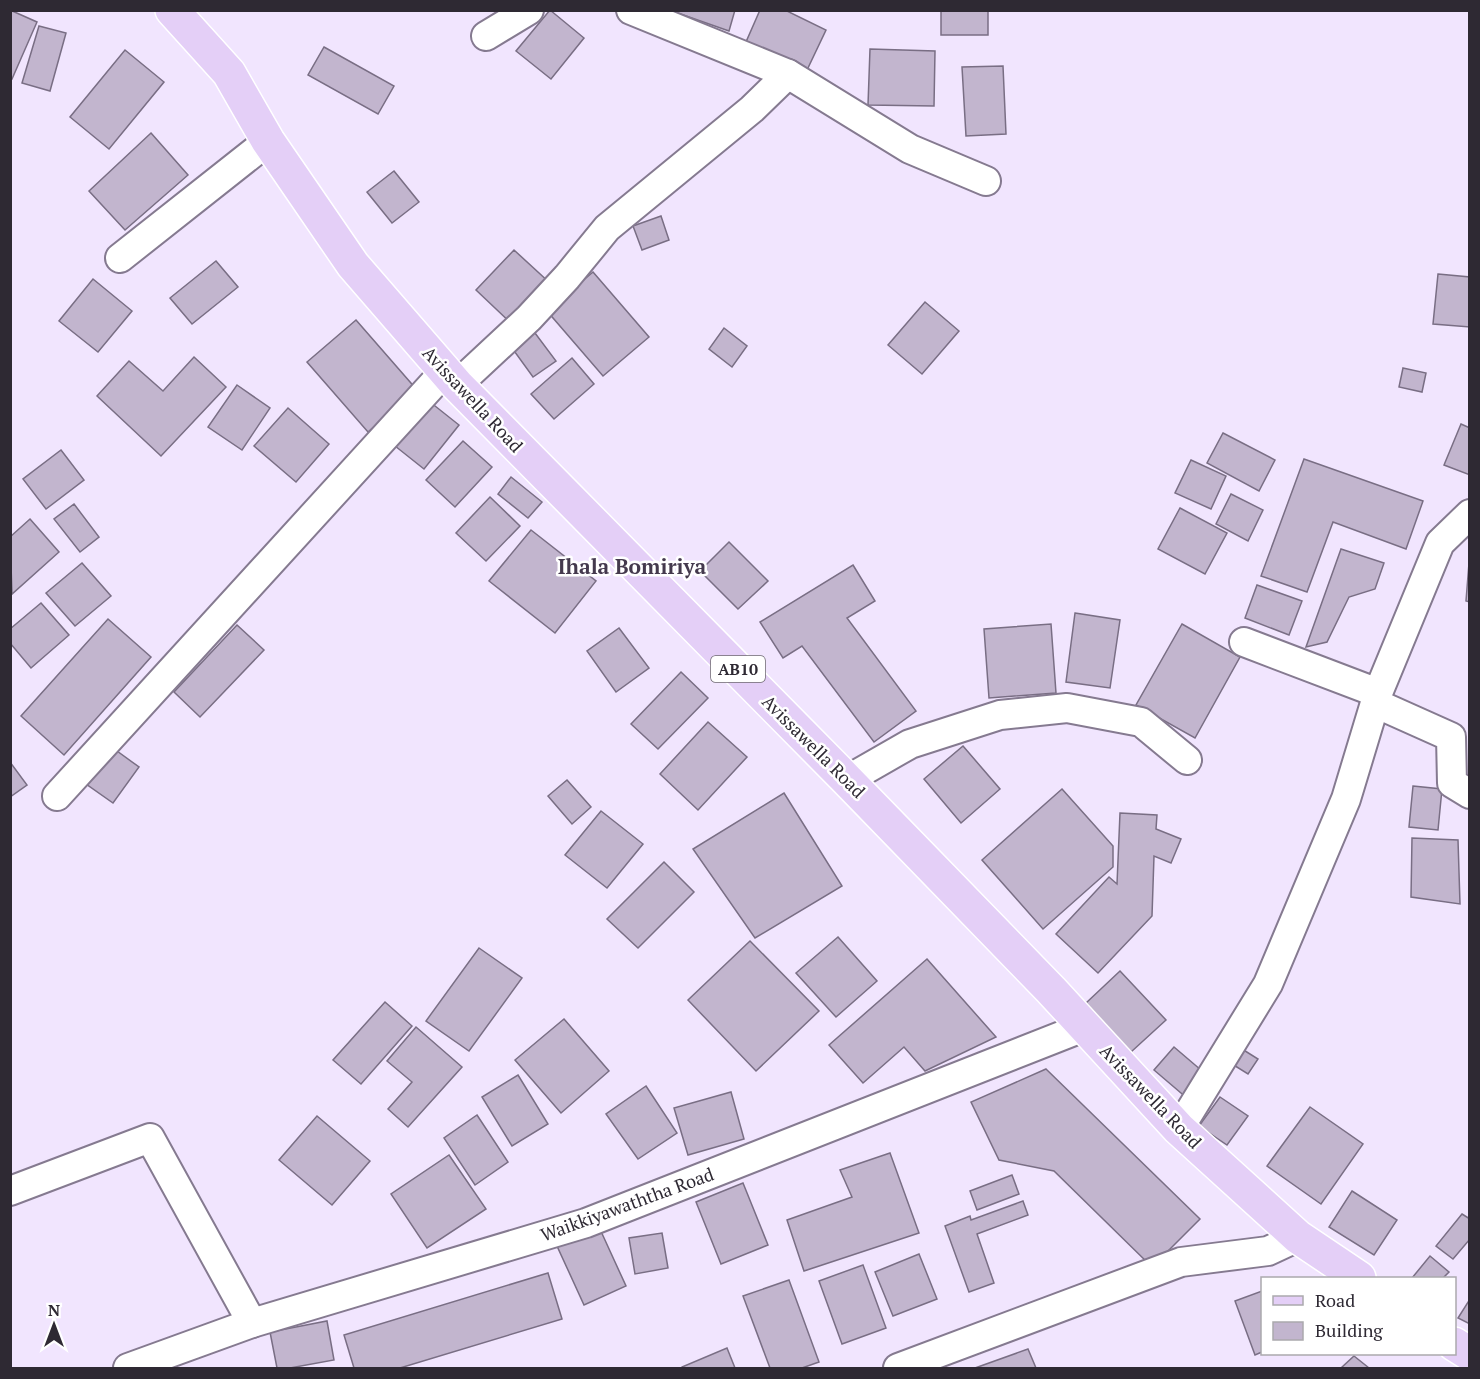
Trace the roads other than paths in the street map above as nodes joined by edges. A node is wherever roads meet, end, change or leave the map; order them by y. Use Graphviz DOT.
graph roads {
  1 [pos="172,10"];
  2 [pos="530,10"];
  3 [pos="631,10"];
  4 [pos="486,36"];
  5 [pos="788,74"];
  6 [pos="268,141"];
  7 [pos="986,181"];
  8 [pos="120,258"];
  9 [pos="451,378"];
  10 [pos="1470,514"];
  11 [pos="1244,642"];
  12 [pos="1377,698"];
  13 [pos="1187,760"];
  14 [pos="848,780"];
  15 [pos="1470,794"];
  16 [pos="57,796"];
  17 [pos="1084,1027"];
  18 [pos="1179,1129"];
  19 [pos="10,1191"];
  20 [pos="1298,1237"];
  21 [pos="1358,1277"];
  22 [pos="252,1323"];
  23 [pos="1456,1345"];
  24 [pos="1470,1354"];
  25 [pos="128,1368"];
  26 [pos="898,1368"];
  1 -- 6 [label="main road, Avissawella Road / AB10"];
  2 -- 4 [label="street"];
  3 -- 5 [label="street"];
  5 -- 7 [label="street"];
  5 -- 9 [label="street"];
  6 -- 8 [label="street"];
  6 -- 9 [label="main road, Avissawella Road / AB10"];
  9 -- 14 [label="main road, Avissawella Road / AB10"];
  9 -- 16 [label="street"];
  10 -- 12 [label="street"];
  11 -- 12 [label="street"];
  12 -- 15 [label="street"];
  12 -- 18 [label="street"];
  13 -- 14 [label="street"];
  14 -- 17 [label="main road, Avissawella Road / AB10"];
  17 -- 18 [label="main road, Avissawella Road / AB10"];
  17 -- 22 [label="street, Waikkiyawaththa Road"];
  18 -- 20 [label="main road, Avissawella Road / AB10"];
  19 -- 22 [label="street"];
  20 -- 21 [label="main road, Avissawella Road / AB10"];
  20 -- 26 [label="street"];
  22 -- 25 [label="street, Waikkiyawaththa Road"];
  23 -- 24 [label="main road"];
}
